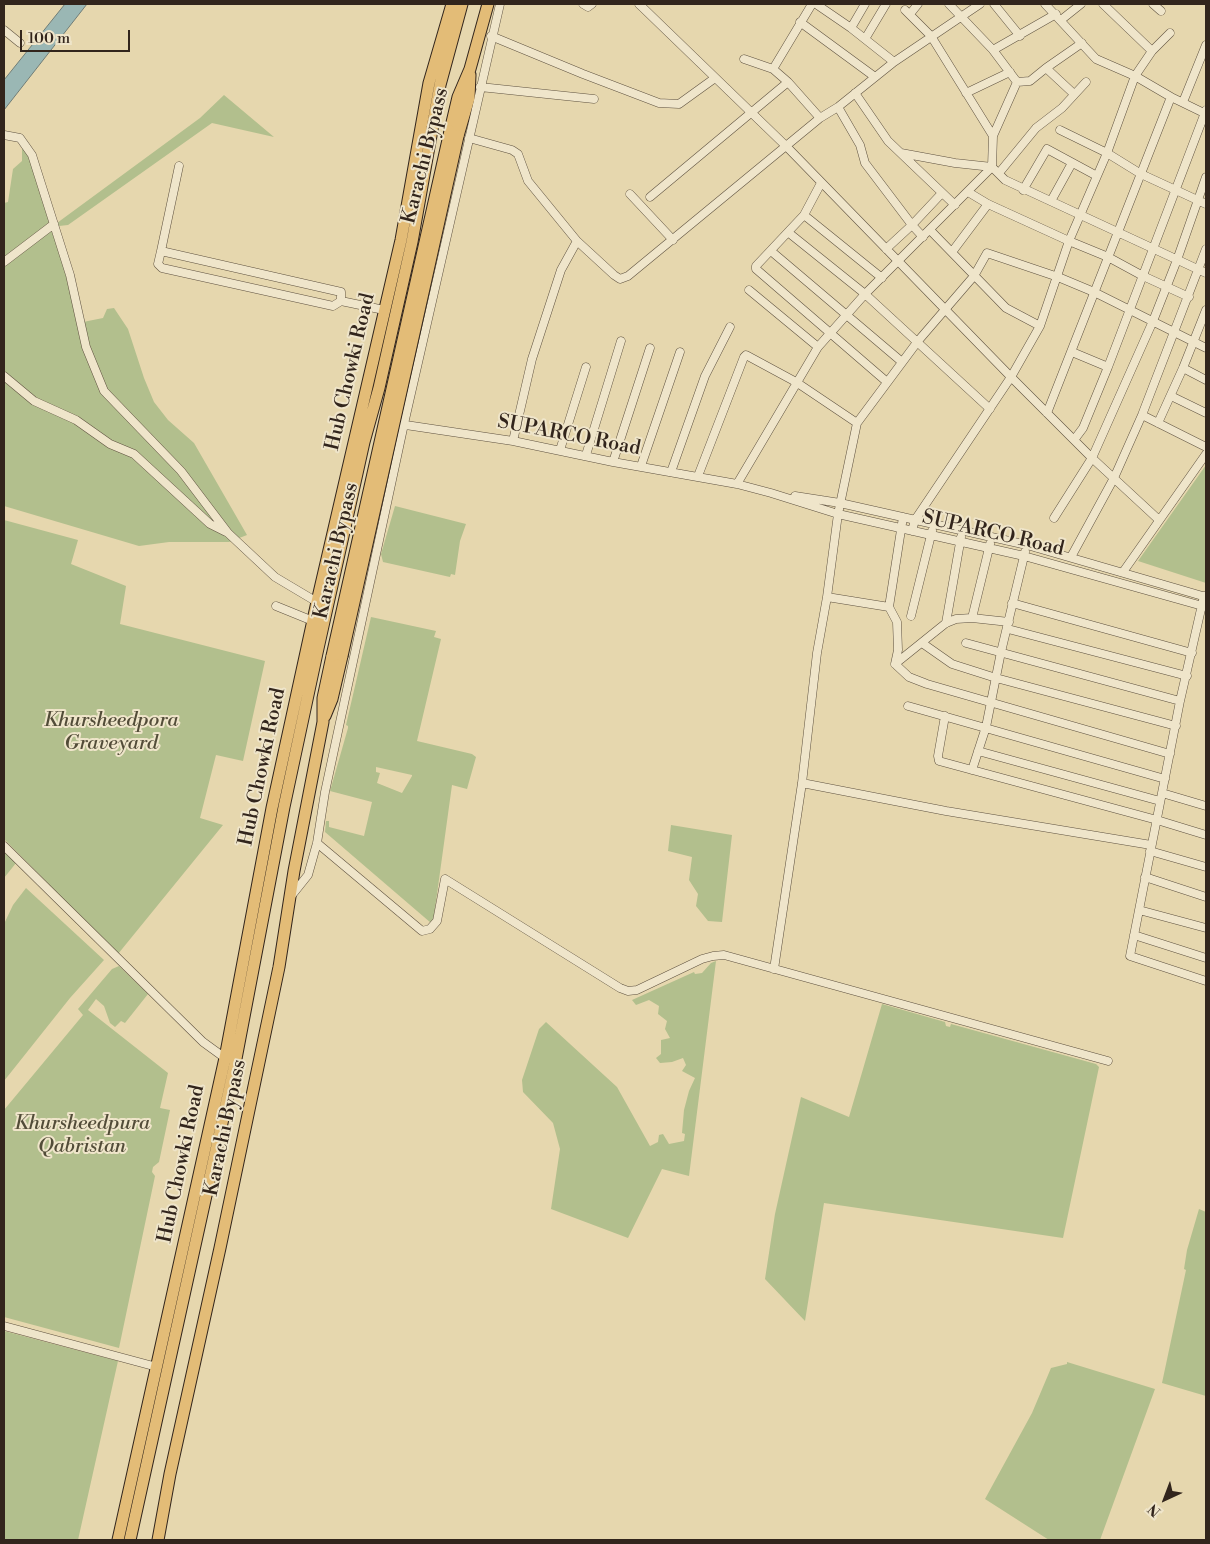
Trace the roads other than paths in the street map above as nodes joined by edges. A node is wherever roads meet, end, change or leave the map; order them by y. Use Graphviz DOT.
graph roads {
  1 [pos="452,4"];
  2 [pos="462,4"];
  3 [pos="488,4"];
  4 [pos="500,4"];
  5 [pos="583,4"];
  6 [pos="592,4"];
  7 [pos="639,4"];
  8 [pos="812,4"];
  9 [pos="816,4"];
  10 [pos="865,4"];
  11 [pos="886,4"];
  12 [pos="918,4"];
  13 [pos="949,4"];
  14 [pos="980,4"];
  15 [pos="994,4"];
  16 [pos="1045,4"];
  17 [pos="1081,4"];
  18 [pos="1103,4"];
  19 [pos="1154,4"];
  20 [pos="1161,11"];
  21 [pos="962,16"];
  22 [pos="1058,17"];
  23 [pos="800,22"];
  24 [pos="851,28"];
  25 [pos="4,30"];
  26 [pos="1170,33"];
  27 [pos="492,36"];
  28 [pos="931,36"];
  29 [pos="1020,36"];
  30 [pos="865,39"];
  31 [pos="20,43"];
  32 [pos="1082,43"];
  33 [pos="1206,45"];
  34 [pos="993,50"];
  35 [pos="1152,52"];
  36 [pos="744,59"];
  37 [pos="894,62"];
  38 [pos="1046,68"];
  39 [pos="773,69"];
  40 [pos="1010,72"];
  41 [pos="1135,76"];
  42 [pos="876,77"];
  43 [pos="715,78"];
  44 [pos="788,82"];
  45 [pos="1018,82"];
  46 [pos="1086,82"];
  47 [pos="480,86"];
  48 [pos="855,93"];
  49 [pos="966,93"];
  50 [pos="1074,94"];
  51 [pos="1171,97"];
  52 [pos="594,99"];
  53 [pos="1183,102"];
  54 [pos="838,107"];
  55 [pos="752,112"];
  56 [pos="1206,112"];
  57 [pos="820,118"];
  58 [pos="1060,130"];
  59 [pos="4,135"];
  60 [pos="459,135"];
  61 [pos="993,136"];
  62 [pos="786,147"];
  63 [pos="901,153"];
  64 [pos="1107,153"];
  65 [pos="1072,163"];
  66 [pos="179,166"];
  67 [pos="992,167"];
  68 [pos="999,174"];
  69 [pos="1141,174"];
  70 [pos="1097,176"];
  71 [pos="1206,177"];
  72 [pos="821,183"];
  73 [pos="1023,190"];
  74 [pos="1176,190"];
  75 [pos="968,192"];
  76 [pos="942,193"];
  77 [pos="630,194"];
  78 [pos="650,197"];
  79 [pos="1198,200"];
  80 [pos="1051,201"];
  81 [pos="988,204"];
  82 [pos="1206,204"];
  83 [pos="955,205"];
  84 [pos="804,215"];
  85 [pos="1080,215"];
  86 [pos="54,224"];
  87 [pos="912,225"];
  88 [pos="930,230"];
  89 [pos="789,232"];
  90 [pos="1118,232"];
  91 [pos="923,237"];
  92 [pos="673,240"];
  93 [pos="578,241"];
  94 [pos="1069,241"];
  95 [pos="1154,248"];
  96 [pos="886,250"];
  97 [pos="1206,250"];
  98 [pos="161,251"];
  99 [pos="771,251"];
  100 [pos="952,252"];
  101 [pos="1108,257"];
  102 [pos="1177,260"];
  103 [pos="4,262"];
  104 [pos="898,262"];
  105 [pos="1202,271"];
  106 [pos="974,276"];
  107 [pos="1142,276"];
  108 [pos="1058,277"];
  109 [pos="882,278"];
  110 [pos="1166,287"];
  111 [pos="749,290"];
  112 [pos="1094,292"];
  113 [pos="865,294"];
  114 [pos="1188,297"];
  115 [pos="341,301"];
  116 [pos="1129,309"];
  117 [pos="384,310"];
  118 [pos="945,310"];
  119 [pos="1206,310"];
  120 [pos="846,314"];
  121 [pos="1153,321"];
  122 [pos="1040,326"];
  123 [pos="730,327"];
  124 [pos="1175,331"];
  125 [pos="829,333"];
  126 [pos="621,341"];
  127 [pos="918,341"];
  128 [pos="1193,341"];
  129 [pos="818,347"];
  130 [pos="650,348"];
  131 [pos="1206,348"];
  132 [pos="680,352"];
  133 [pos="1072,352"];
  134 [pos="902,362"];
  135 [pos="586,367"];
  136 [pos="1108,367"];
  137 [pos="1183,368"];
  138 [pos="4,376"];
  139 [pos="1011,378"];
  140 [pos="1206,380"];
  141 [pos="796,382"];
  142 [pos="887,382"];
  143 [pos="1170,396"];
  144 [pos="990,409"];
  145 [pos="1047,413"];
  146 [pos="1206,413"];
  147 [pos="1142,415"];
  148 [pos="365,421"];
  149 [pos="857,423"];
  150 [pos="1158,423"];
  151 [pos="404,424"];
  152 [pos="1074,440"];
  153 [pos="513,441"];
  154 [pos="1206,447"];
  155 [pos="560,450"];
  156 [pos="1206,454"];
  157 [pos="586,455"];
  158 [pos="1092,458"];
  159 [pos="613,462"];
  160 [pos="641,466"];
  161 [pos="671,472"];
  162 [pos="698,476"];
  163 [pos="1114,478"];
  164 [pos="737,484"];
  165 [pos="771,493"];
  166 [pos="840,503"];
  167 [pos="838,514"];
  168 [pos="903,517"];
  169 [pos="1054,518"];
  170 [pos="915,520"];
  171 [pos="1159,520"];
  172 [pos="934,524"];
  173 [pos="901,529"];
  174 [pos="912,531"];
  175 [pos="963,531"];
  176 [pos="228,533"];
  177 [pos="931,536"];
  178 [pos="991,537"];
  179 [pos="960,542"];
  180 [pos="1027,545"];
  181 [pos="989,548"];
  182 [pos="1024,556"];
  183 [pos="1071,557"];
  184 [pos="1123,572"];
  185 [pos="1205,596"];
  186 [pos="827,597"];
  187 [pos="318,602"];
  188 [pos="1012,603"];
  189 [pos="276,606"];
  190 [pos="1204,606"];
  191 [pos="889,607"];
  192 [pos="911,616"];
  193 [pos="972,618"];
  194 [pos="313,622"];
  195 [pos="946,624"];
  196 [pos="1008,626"];
  197 [pos="922,643"];
  198 [pos="966,643"];
  199 [pos="1001,652"];
  200 [pos="1192,653"];
  201 [pos="895,664"];
  202 [pos="1187,676"];
  203 [pos="996,678"];
  204 [pos="1180,701"];
  205 [pos="991,703"];
  206 [pos="908,706"];
  207 [pos="945,716"];
  208 [pos="1176,726"];
  209 [pos="986,727"];
  210 [pos="978,751"];
  211 [pos="1170,754"];
  212 [pos="972,770"];
  213 [pos="1165,779"];
  214 [pos="802,783"];
  215 [pos="1161,797"];
  216 [pos="1206,806"];
  217 [pos="1157,820"];
  218 [pos="1206,835"];
  219 [pos="317,843"];
  220 [pos="4,846"];
  221 [pos="1150,848"];
  222 [pos="1206,867"];
  223 [pos="1145,877"];
  224 [pos="290,896"];
  225 [pos="1206,897"];
  226 [pos="1139,910"];
  227 [pos="1206,928"];
  228 [pos="1134,935"];
  229 [pos="1206,958"];
  230 [pos="774,970"];
  231 [pos="1206,981"];
  232 [pos="225,1058"];
  233 [pos="1108,1061"];
  234 [pos="4,1326"];
  235 [pos="157,1367"];
  236 [pos="118,1540"];
  237 [pos="130,1540"];
  238 [pos="158,1540"];
  1 -- 117 [label="highway, Hub Chowki Road"];
  2 -- 148 [label="highway"];
  3 -- 60 [label="highway, Karachi Bypass"];
  4 -- 27 [label="street"];
  5 -- 6 [label="street"];
  7 -- 43 [label="street"];
  8 -- 23 [label="street"];
  9 -- 24 [label="street"];
  10 -- 24 [label="street"];
  11 -- 30 [label="street"];
  12 -- 28 [label="street"];
  13 -- 21 [label="street"];
  14 -- 21 [label="street"];
  15 -- 29 [label="street"];
  16 -- 22 [label="street"];
  17 -- 22 [label="street"];
  18 -- 35 [label="street"];
  19 -- 20 [label="street"];
  21 -- 28 [label="street"];
  21 -- 34 [label="street"];
  22 -- 29 [label="street"];
  22 -- 32 [label="street"];
  23 -- 39 [label="street"];
  23 -- 42 [label="street"];
  24 -- 30 [label="street"];
  25 -- 31 [label="street"];
  26 -- 35 [label="street"];
  27 -- 43 [label="street"];
  27 -- 47 [label="street"];
  28 -- 37 [label="street"];
  28 -- 49 [label="street"];
  29 -- 34 [label="street"];
  30 -- 37 [label="street"];
  32 -- 38 [label="street"];
  32 -- 41 [label="street"];
  33 -- 53 [label="street"];
  34 -- 40 [label="street"];
  35 -- 41 [label="street"];
  36 -- 39 [label="street"];
  37 -- 42 [label="street"];
  38 -- 45 [label="street"];
  38 -- 50 [label="street"];
  39 -- 44 [label="street"];
  40 -- 45 [label="street"];
  40 -- 49 [label="street"];
  41 -- 51 [label="street"];
  41 -- 64 [label="street"];
  42 -- 48 [label="street"];
  43 -- 55 [label="street"];
  44 -- 55 [label="street"];
  44 -- 57 [label="street"];
  45 -- 61 [label="street"];
  46 -- 50 [label="street"];
  47 -- 52 [label="street"];
  47 -- 60 [label="street"];
  48 -- 54 [label="street"];
  48 -- 63 [label="street"];
  49 -- 61 [label="street"];
  50 -- 68 [label="street"];
  51 -- 53 [label="street"];
  51 -- 69 [label="street"];
  53 -- 56 [label="street"];
  54 -- 57 [label="street"];
  54 -- 87 [label="street"];
  55 -- 62 [label="street"];
  55 -- 78 [label="street"];
  56 -- 74 [label="street"];
  57 -- 62 [label="street"];
  58 -- 64 [label="street"];
  59 -- 86 [label="street"];
  60 -- 93 [label="street"];
  60 -- 151 [label="street"];
  60 -- 224 [label="highway, Karachi Bypass, bridge"];
  61 -- 67 [label="street"];
  62 -- 72 [label="street"];
  62 -- 92 [label="street"];
  63 -- 67 [label="street"];
  63 -- 76 [label="street"];
  64 -- 69 [label="street"];
  64 -- 70 [label="street"];
  65 -- 70 [label="street"];
  65 -- 73 [label="street"];
  65 -- 80 [label="street"];
  66 -- 98 [label="street"];
  67 -- 68 [label="street"];
  67 -- 75 [label="street"];
  68 -- 73 [label="street"];
  69 -- 74 [label="street"];
  69 -- 90 [label="street"];
  70 -- 85 [label="street"];
  71 -- 79 [label="street"];
  72 -- 84 [label="street"];
  72 -- 96 [label="street"];
  73 -- 80 [label="street"];
  74 -- 79 [label="street"];
  74 -- 95 [label="street"];
  75 -- 81 [label="street"];
  75 -- 83 [label="street"];
  76 -- 83 [label="street"];
  76 -- 87 [label="street"];
  77 -- 92 [label="street"];
  79 -- 82 [label="street"];
  79 -- 102 [label="street"];
  80 -- 85 [label="street"];
  81 -- 94 [label="street"];
  81 -- 100 [label="street"];
  83 -- 88 [label="street"];
  84 -- 89 [label="street"];
  84 -- 109 [label="street"];
  85 -- 90 [label="street"];
  85 -- 94 [label="street"];
  86 -- 103 [label="street"];
  86 -- 176 [label="street"];
  87 -- 91 [label="street"];
  87 -- 96 [label="street"];
  88 -- 91 [label="street"];
  88 -- 100 [label="street"];
  89 -- 99 [label="street"];
  89 -- 113 [label="street"];
  90 -- 95 [label="street"];
  90 -- 101 [label="street"];
  91 -- 104 [label="street"];
  92 -- 93 [label="street"];
  93 -- 153 [label="street"];
  94 -- 101 [label="street"];
  94 -- 108 [label="street"];
  95 -- 102 [label="street"];
  95 -- 107 [label="street"];
  96 -- 104 [label="street"];
  97 -- 105 [label="street"];
  98 -- 115 [label="street"];
  98 -- 115 [label="street"];
  99 -- 120 [label="street"];
  99 -- 125 [label="street"];
  100 -- 106 [label="street"];
  101 -- 107 [label="street"];
  101 -- 112 [label="street"];
  102 -- 105 [label="street"];
  102 -- 110 [label="street"];
  104 -- 109 [label="street"];
  104 -- 118 [label="street"];
  105 -- 114 [label="street"];
  106 -- 108 [label="street"];
  106 -- 118 [label="street"];
  106 -- 122 [label="street"];
  107 -- 110 [label="street"];
  107 -- 116 [label="street"];
  108 -- 112 [label="street"];
  108 -- 122 [label="street"];
  109 -- 113 [label="street"];
  110 -- 114 [label="street"];
  110 -- 121 [label="street"];
  111 -- 129 [label="street"];
  112 -- 116 [label="street"];
  112 -- 133 [label="street"];
  113 -- 120 [label="street"];
  113 -- 127 [label="street"];
  114 -- 124 [label="street"];
  115 -- 117 [label="street"];
  116 -- 121 [label="street"];
  116 -- 136 [label="street"];
  117 -- 148 [label="highway, Hub Chowki Road"];
  118 -- 127 [label="street"];
  118 -- 139 [label="street"];
  119 -- 128 [label="street"];
  120 -- 125 [label="street"];
  120 -- 134 [label="street"];
  121 -- 124 [label="street"];
  121 -- 158 [label="street"];
  122 -- 139 [label="street"];
  123 -- 161 [label="street"];
  124 -- 128 [label="street"];
  124 -- 147 [label="street"];
  125 -- 129 [label="street"];
  125 -- 142 [label="street"];
  126 -- 157 [label="street"];
  127 -- 134 [label="street"];
  127 -- 144 [label="street"];
  128 -- 131 [label="street"];
  128 -- 137 [label="street"];
  129 -- 141 [label="street"];
  130 -- 159 [label="street"];
  132 -- 160 [label="street"];
  133 -- 136 [label="street"];
  133 -- 145 [label="street"];
  134 -- 142 [label="street"];
  135 -- 155 [label="street"];
  136 -- 152 [label="street"];
  137 -- 140 [label="street"];
  137 -- 143 [label="street"];
  138 -- 176 [label="street"];
  139 -- 144 [label="street"];
  139 -- 145 [label="street"];
  141 -- 149 [label="street"];
  141 -- 162 [label="street"];
  141 -- 164 [label="street"];
  142 -- 149 [label="street"];
  143 -- 146 [label="street"];
  143 -- 150 [label="street"];
  144 -- 170 [label="street"];
  145 -- 152 [label="street"];
  147 -- 150 [label="street"];
  147 -- 163 [label="street"];
  148 -- 151 [label="street, SUPARCO Road"];
  148 -- 187 [label="highway, Hub Chowki Road"];
  148 -- 237 [label="highway"];
  149 -- 166 [label="street"];
  150 -- 154 [label="street"];
  151 -- 153 [label="street, SUPARCO Road"];
  151 -- 219 [label="street"];
  152 -- 158 [label="street"];
  153 -- 155 [label="street, SUPARCO Road"];
  155 -- 157 [label="street, SUPARCO Road"];
  156 -- 171 [label="street"];
  157 -- 159 [label="street, SUPARCO Road"];
  158 -- 163 [label="street"];
  158 -- 169 [label="street"];
  159 -- 160 [label="street, SUPARCO Road"];
  160 -- 161 [label="street, SUPARCO Road"];
  161 -- 162 [label="street, SUPARCO Road"];
  162 -- 164 [label="street, SUPARCO Road"];
  163 -- 171 [label="street"];
  163 -- 183 [label="street"];
  164 -- 165 [label="street, SUPARCO Road"];
  165 -- 166 [label="street, SUPARCO Road"];
  165 -- 167 [label="street, SUPARCO Road"];
  166 -- 167 [label="street"];
  166 -- 168 [label="street, SUPARCO Road"];
  167 -- 173 [label="street, SUPARCO Road"];
  167 -- 186 [label="street"];
  168 -- 170 [label="street, SUPARCO Road"];
  168 -- 173 [label="street"];
  170 -- 172 [label="street, SUPARCO Road"];
  170 -- 174 [label="street"];
  171 -- 184 [label="street"];
  172 -- 175 [label="street, SUPARCO Road"];
  172 -- 177 [label="street"];
  173 -- 174 [label="street, SUPARCO Road"];
  173 -- 191 [label="street"];
  174 -- 177 [label="street, SUPARCO Road"];
  175 -- 178 [label="street, SUPARCO Road"];
  175 -- 179 [label="street"];
  176 -- 187 [label="street"];
  177 -- 179 [label="street, SUPARCO Road"];
  177 -- 192 [label="street"];
  178 -- 180 [label="street, SUPARCO Road"];
  178 -- 181 [label="street"];
  179 -- 181 [label="street, SUPARCO Road"];
  179 -- 195 [label="street"];
  180 -- 182 [label="street"];
  180 -- 183 [label="street, SUPARCO Road"];
  181 -- 182 [label="street, SUPARCO Road"];
  181 -- 193 [label="street"];
  182 -- 188 [label="street"];
  182 -- 190 [label="street, SUPARCO Road"];
  183 -- 184 [label="street, SUPARCO Road"];
  184 -- 185 [label="street, SUPARCO Road"];
  185 -- 190 [label="street"];
  186 -- 191 [label="street"];
  186 -- 214 [label="street"];
  187 -- 194 [label="highway, Hub Chowki Road"];
  188 -- 196 [label="street"];
  188 -- 200 [label="street"];
  189 -- 194 [label="street"];
  190 -- 200 [label="street"];
  191 -- 201 [label="street"];
  193 -- 195 [label="street"];
  193 -- 196 [label="street"];
  194 -- 232 [label="highway, Hub Chowki Road"];
  195 -- 197 [label="street"];
  196 -- 199 [label="street"];
  196 -- 202 [label="street"];
  197 -- 201 [label="street"];
  197 -- 203 [label="street"];
  198 -- 199 [label="street"];
  199 -- 203 [label="street"];
  199 -- 204 [label="street"];
  200 -- 202 [label="street"];
  201 -- 205 [label="street"];
  202 -- 204 [label="street"];
  203 -- 205 [label="street"];
  203 -- 208 [label="street"];
  204 -- 208 [label="street"];
  205 -- 209 [label="street"];
  205 -- 211 [label="street"];
  206 -- 207 [label="street"];
  207 -- 209 [label="street"];
  207 -- 212 [label="street"];
  208 -- 211 [label="street"];
  209 -- 210 [label="street"];
  209 -- 213 [label="street"];
  210 -- 212 [label="street"];
  210 -- 215 [label="street"];
  211 -- 213 [label="street"];
  212 -- 217 [label="street"];
  213 -- 215 [label="street"];
  214 -- 221 [label="street"];
  214 -- 230 [label="street"];
  215 -- 216 [label="street"];
  215 -- 217 [label="street"];
  217 -- 218 [label="street"];
  217 -- 221 [label="street"];
  219 -- 224 [label="street"];
  219 -- 230 [label="street"];
  220 -- 232 [label="street"];
  221 -- 222 [label="street"];
  221 -- 223 [label="street"];
  223 -- 225 [label="street"];
  223 -- 226 [label="street"];
  224 -- 238 [label="highway, Karachi Bypass"];
  226 -- 227 [label="street"];
  226 -- 228 [label="street"];
  228 -- 229 [label="street"];
  228 -- 231 [label="street"];
  230 -- 233 [label="street"];
  232 -- 235 [label="highway, Hub Chowki Road"];
  234 -- 235 [label="street"];
  235 -- 236 [label="highway, Hub Chowki Road"];
}
